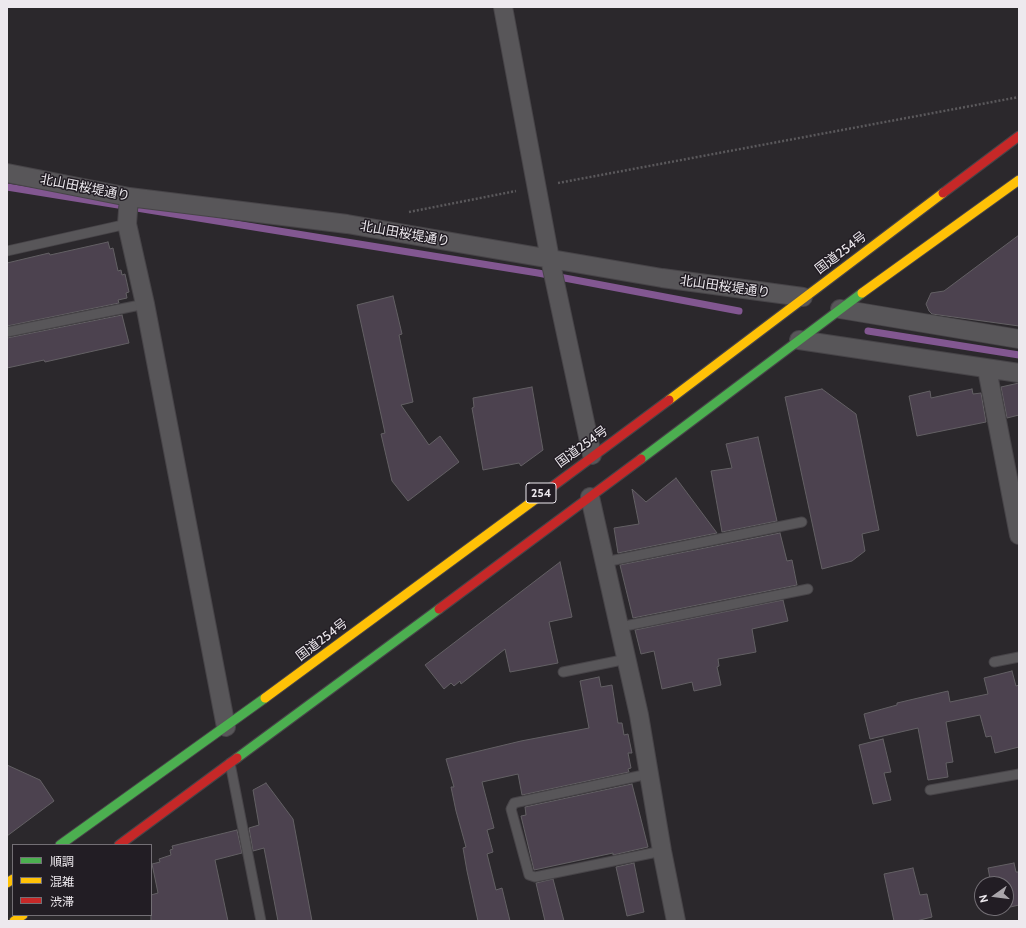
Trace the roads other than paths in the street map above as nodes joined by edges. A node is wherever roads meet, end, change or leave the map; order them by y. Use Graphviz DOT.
graph roads {
  1 [pos="503,7"];
  2 [pos="1019,136"];
  3 [pos="7,173"];
  4 [pos="1019,180"];
  5 [pos="129,197"];
  6 [pos="127,224"];
  7 [pos="7,252"];
  8 [pos="550,259"];
  9 [pos="803,297"];
  10 [pos="145,304"];
  11 [pos="840,309"];
  12 [pos="7,332"];
  13 [pos="1019,339"];
  14 [pos="799,340"];
  15 [pos="987,368"];
  16 [pos="1019,373"];
  17 [pos="592,455"];
  18 [pos="590,497"];
  19 [pos="802,522"];
  20 [pos="1019,535"];
  21 [pos="604,562"];
  22 [pos="808,589"];
  23 [pos="620,627"];
  24 [pos="1019,657"];
  25 [pos="627,659"];
  26 [pos="994,662"];
  27 [pos="563,672"];
  28 [pos="226,728"];
  29 [pos="230,763"];
  30 [pos="648,774"];
  31 [pos="1019,774"];
  32 [pos="930,790"];
  33 [pos="61,844"];
  34 [pos="119,844"];
  35 [pos="662,851"];
  36 [pos="261,921"];
  37 [pos="676,921"];
  1 -- 8 [label="street"];
  2 -- 9 [label="highway, 国道254号 / 254"];
  3 -- 5 [label="street, 北山田桜堤通り"];
  4 -- 11 [label="highway, 254"];
  5 -- 6 [label="street"];
  5 -- 8 [label="street, 北山田桜堤通り"];
  6 -- 7 [label="lane"];
  6 -- 10 [label="street"];
  8 -- 9 [label="street, 北山田桜堤通り"];
  8 -- 17 [label="street"];
  9 -- 17 [label="highway, 国道254号 / 254"];
  10 -- 12 [label="lane"];
  10 -- 28 [label="street"];
  11 -- 13 [label="street"];
  11 -- 14 [label="highway, 254"];
  14 -- 15 [label="street"];
  14 -- 18 [label="highway, 254"];
  15 -- 16 [label="street"];
  15 -- 20 [label="street"];
  17 -- 28 [label="highway, 国道254号 / 254"];
  18 -- 21 [label="street"];
  18 -- 29 [label="highway, 254"];
  19 -- 21 [label="lane"];
  21 -- 23 [label="street"];
  22 -- 23 [label="lane"];
  23 -- 25 [label="street"];
  24 -- 26 [label="lane"];
  25 -- 27 [label="lane"];
  25 -- 30 [label="street"];
  28 -- 33 [label="highway, 国道254号 / 254"];
  29 -- 34 [label="highway, 254"];
  29 -- 36 [label="lane"];
  30 -- 35 [label="street"];
  30 -- 35 [label="lane"];
  31 -- 32 [label="lane"];
  35 -- 37 [label="street"];
}
